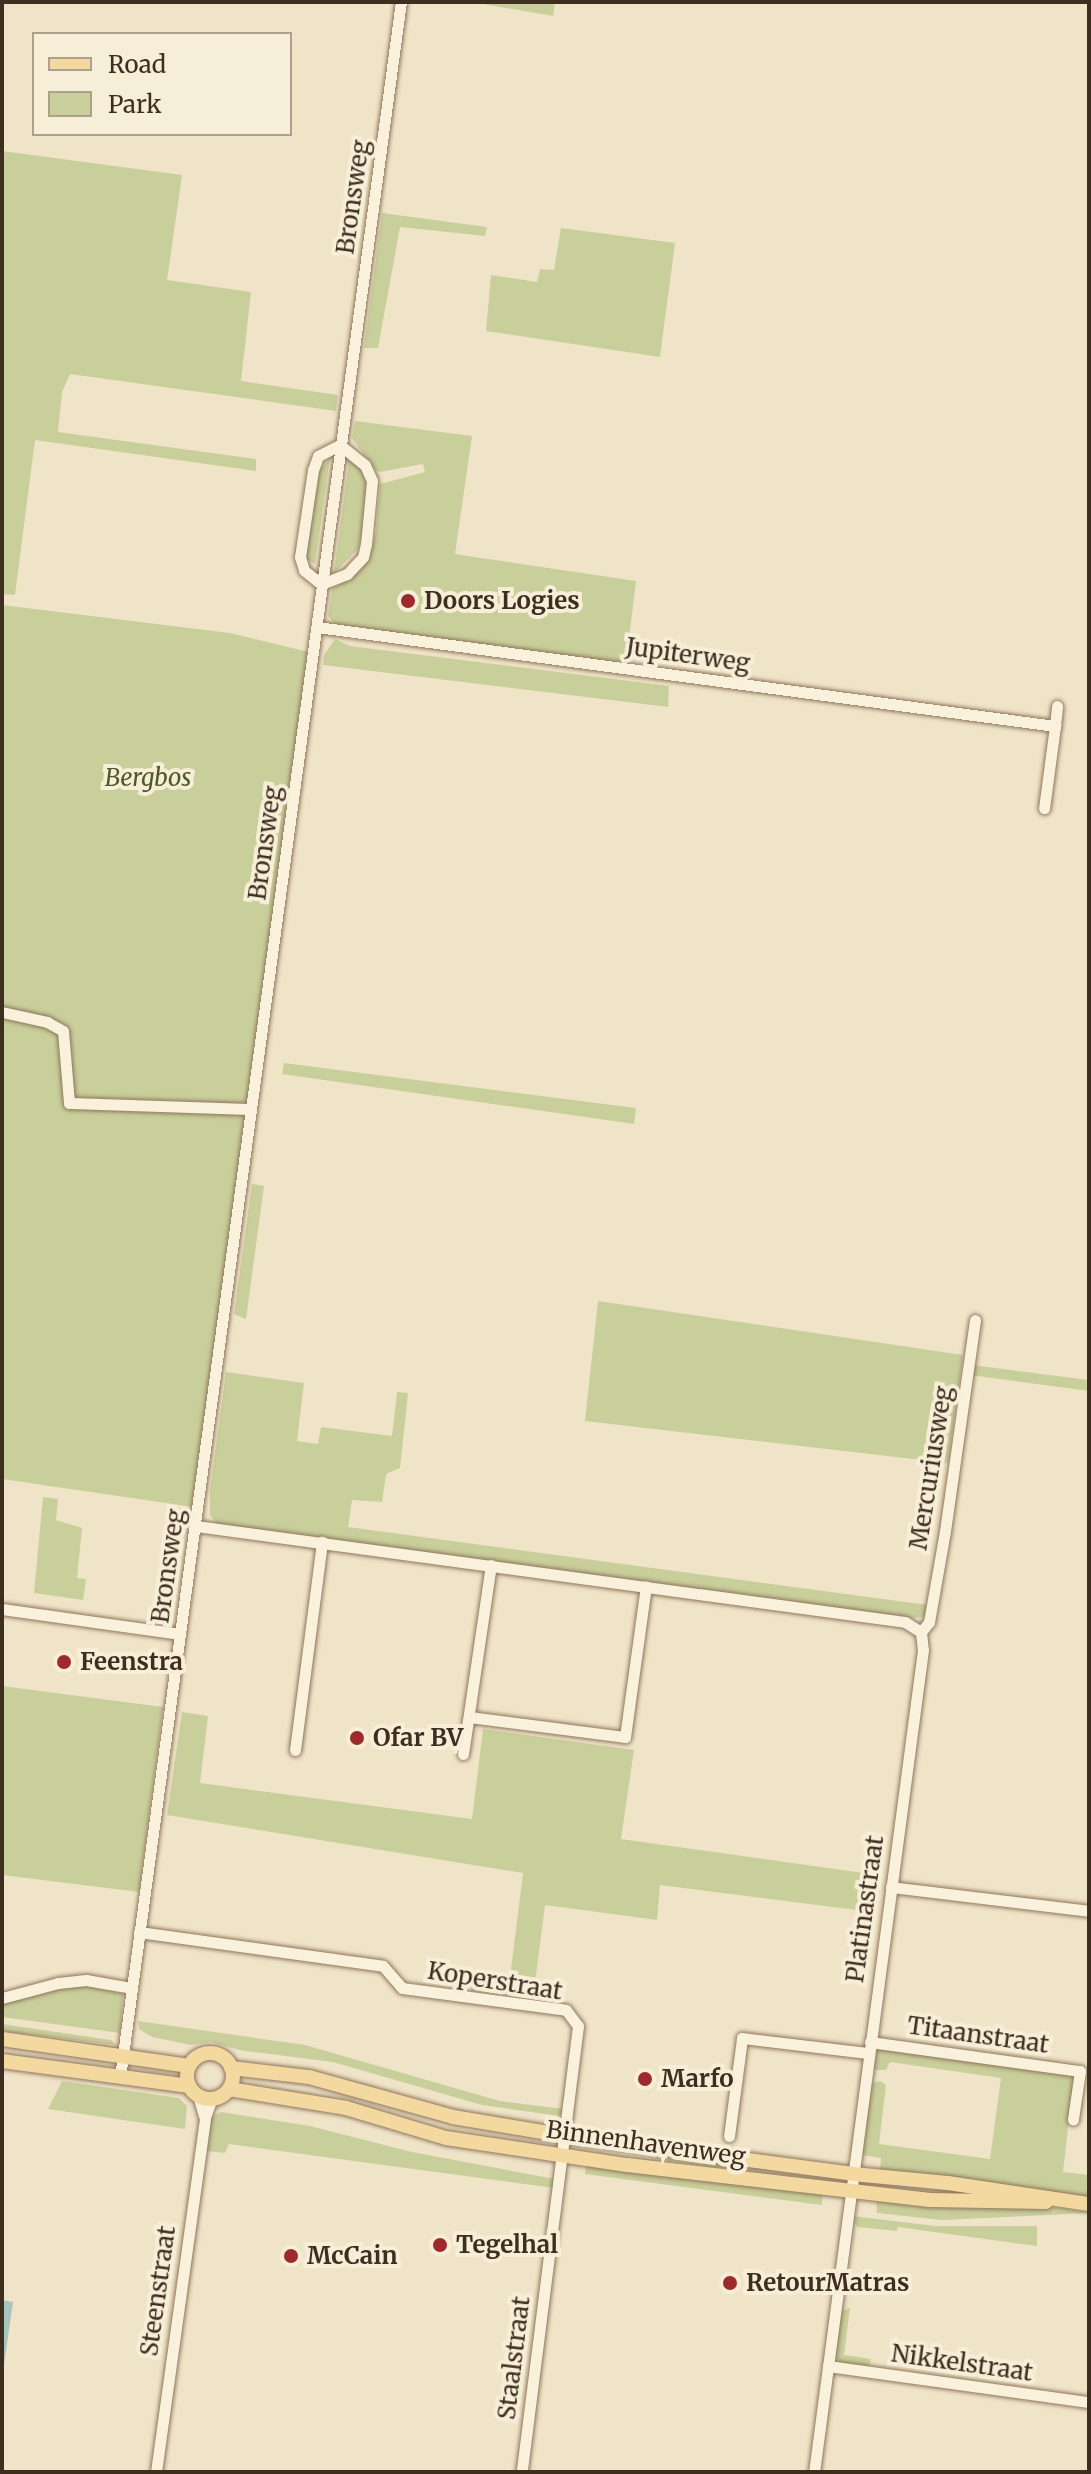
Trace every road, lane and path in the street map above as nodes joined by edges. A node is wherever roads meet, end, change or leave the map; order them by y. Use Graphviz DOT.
graph roads {
  1 [pos="401,2"];
  2 [pos="340,445"];
  3 [pos="321,584"];
  4 [pos="317,627"];
  5 [pos="1057,706"];
  6 [pos="1055,726"];
  7 [pos="1044,808"];
  8 [pos="2,1012"];
  9 [pos="251,1109"];
  10 [pos="975,1320"];
  11 [pos="196,1526"];
  12 [pos="322,1542"];
  13 [pos="491,1565"];
  14 [pos="646,1586"];
  15 [pos="2,1609"];
  16 [pos="921,1632"];
  17 [pos="180,1634"];
  18 [pos="469,1717"];
  19 [pos="295,1750"];
  20 [pos="463,1754"];
  21 [pos="891,1887"];
  22 [pos="1089,1911"];
  23 [pos="139,1932"];
  24 [pos="132,1988"];
  25 [pos="2,1998"];
  26 [pos="2,2039"];
  27 [pos="869,2048"];
  28 [pos="123,2055"];
  29 [pos="2,2061"];
  30 [pos="189,2066"];
  31 [pos="231,2068"];
  32 [pos="120,2077"];
  33 [pos="229,2089"];
  34 [pos="200,2093"];
  35 [pos="1073,2119"];
  36 [pos="566,2136"];
  37 [pos="729,2136"];
  38 [pos="563,2154"];
  39 [pos="853,2174"];
  40 [pos="851,2192"];
  41 [pos="1062,2201"];
  42 [pos="1089,2204"];
  43 [pos="828,2366"];
  44 [pos="1089,2402"];
  45 [pos="156,2472"];
  46 [pos="522,2472"];
  47 [pos="814,2472"];
  1 -- 2 [label="street, Bronsweg"];
  2 -- 3 [label="street, Bronsweg"];
  2 -- 3 [label="street"];
  2 -- 3 [label="street"];
  3 -- 4 [label="street, Bronsweg"];
  4 -- 6 [label="street, Jupiterweg"];
  4 -- 9 [label="street, Bronsweg"];
  5 -- 6 [label="street"];
  6 -- 7 [label="street"];
  8 -- 9 [label="street"];
  9 -- 11 [label="street, Bronsweg"];
  10 -- 16 [label="street, Mercuriusweg"];
  11 -- 12 [label="street"];
  11 -- 17 [label="street, Bronsweg"];
  12 -- 13 [label="street"];
  12 -- 19 [label="street"];
  13 -- 14 [label="street"];
  13 -- 18 [label="street"];
  14 -- 16 [label="street"];
  14 -- 18 [label="street"];
  15 -- 17 [label="street"];
  16 -- 21 [label="street, Platinastraat"];
  17 -- 23 [label="street, Bronsweg"];
  18 -- 20 [label="street"];
  21 -- 22 [label="street"];
  21 -- 27 [label="street, Platinastraat"];
  23 -- 24 [label="street, Bronsweg"];
  23 -- 36 [label="street, Koperstraat"];
  24 -- 25 [label="street"];
  24 -- 28 [label="street, Bronsweg"];
  26 -- 28 [label="main road"];
  27 -- 35 [label="street, Titaanstraat"];
  27 -- 37 [label="street, Titaanstraat"];
  27 -- 39 [label="street, Platinastraat"];
  28 -- 30 [label="main road"];
  28 -- 32 [label="street, Bronsweg"];
  29 -- 32 [label="main road"];
  30 -- 31 [label="main road"];
  30 -- 34 [label="main road"];
  31 -- 33 [label="main road"];
  31 -- 36 [label="main road, Binnenhavenweg"];
  32 -- 34 [label="main road"];
  33 -- 34 [label="main road"];
  33 -- 38 [label="main road, Binnenhavenweg"];
  34 -- 45 [label="street, Steenstraat"];
  36 -- 38 [label="street, Koperstraat"];
  36 -- 39 [label="main road, Binnenhavenweg"];
  38 -- 40 [label="main road, Binnenhavenweg"];
  38 -- 46 [label="street, Staalstraat"];
  39 -- 40 [label="street, Platinastraat"];
  39 -- 41 [label="main road, Binnenhavenweg"];
  40 -- 41 [label="main road, Binnenhavenweg"];
  40 -- 43 [label="street"];
  41 -- 42 [label="main road, Binnenhavenweg"];
  43 -- 44 [label="street, Nikkelstraat"];
  43 -- 47 [label="street"];
}
